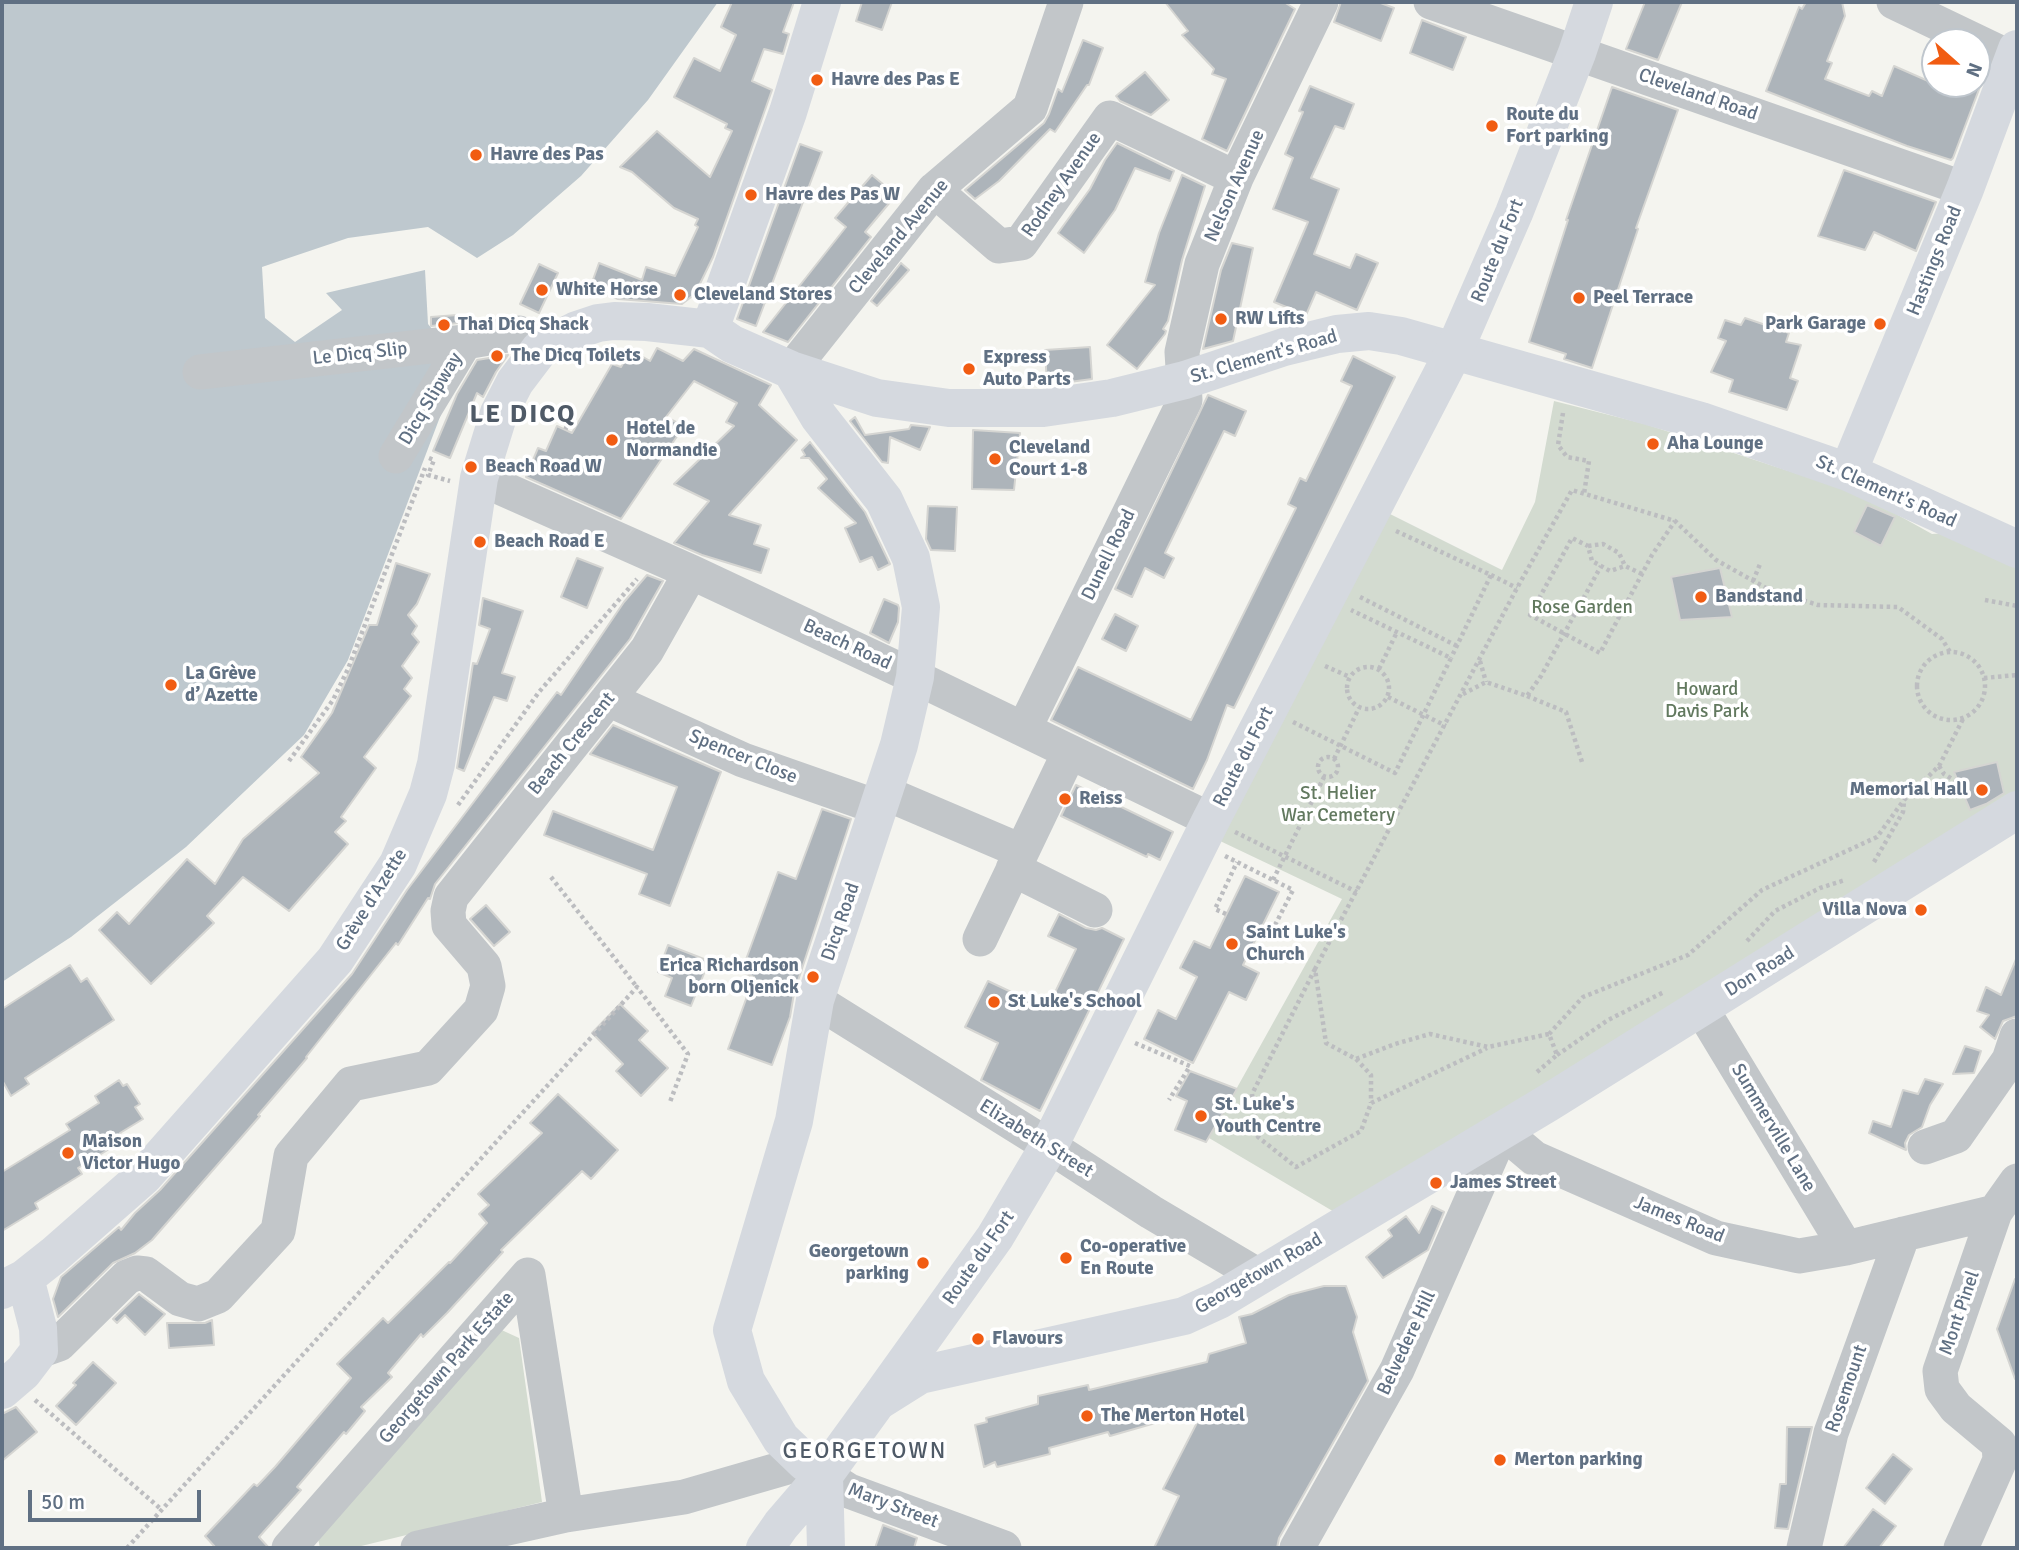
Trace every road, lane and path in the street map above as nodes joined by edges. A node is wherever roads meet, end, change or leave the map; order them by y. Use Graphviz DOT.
graph roads {
  1 [pos="822,2"];
  2 [pos="1066,2"];
  3 [pos="1321,2"];
  4 [pos="1431,2"];
  5 [pos="1594,2"];
  6 [pos="1894,2"];
  7 [pos="1577,53"];
  8 [pos="2015,54"];
  9 [pos="1236,178"];
  10 [pos="1965,189"];
  11 [pos="934,190"];
  12 [pos="710,328"];
  13 [pos="530,341"];
  14 [pos="465,342"];
  15 [pos="1454,351"];
  16 [pos="791,370"];
  17 [pos="200,372"];
  18 [pos="1185,380"];
  19 [pos="1568,385"];
  20 [pos="563,418"];
  21 [pos="565,430"];
  22 [pos="432,449"];
  23 [pos="396,456"];
  24 [pos="1848,472"];
  25 [pos="479,478"];
  26 [pos="1584,494"];
  27 [pos="1675,521"];
  28 [pos="1390,541"];
  29 [pos="1588,546"];
  30 [pos="2017,549"];
  31 [pos="653,555"];
  32 [pos="1760,564"];
  33 [pos="1601,566"];
  34 [pos="1625,566"];
  35 [pos="691,572"];
  36 [pos="1642,574"];
  37 [pos="1491,575"];
  38 [pos="1753,581"];
  39 [pos="1364,585"];
  40 [pos="1517,588"];
  41 [pos="1985,600"];
  42 [pos="1344,606"];
  43 [pos="2017,606"];
  44 [pos="1397,632"];
  45 [pos="1564,634"];
  46 [pos="1457,646"];
  47 [pos="1950,652"];
  48 [pos="1451,658"];
  49 [pos="1480,660"];
  50 [pos="1315,661"];
  51 [pos="1379,669"];
  52 [pos="2017,675"];
  53 [pos="915,677"];
  54 [pos="1350,677"];
  55 [pos="1984,678"];
  56 [pos="1486,682"];
  57 [pos="1462,694"];
  58 [pos="1527,696"];
  59 [pos="1388,697"];
  60 [pos="608,699"];
  61 [pos="1359,708"];
  62 [pos="1423,715"];
  63 [pos="1964,717"];
  64 [pos="1285,718"];
  65 [pos="1446,726"];
  66 [pos="1024,729"];
  67 [pos="1340,746"];
  68 [pos="1069,753"];
  69 [pos="1334,759"];
  70 [pos="289,761"];
  71 [pos="1582,762"];
  72 [pos="1939,766"];
  73 [pos="1324,777"];
  74 [pos="1959,783"];
  75 [pos="882,800"];
  76 [pos="1905,800"];
  77 [pos="2017,810"];
  78 [pos="450,816"];
  79 [pos="1216,837"];
  80 [pos="1285,857"];
  81 [pos="1017,860"];
  82 [pos="1237,862"];
  83 [pos="1869,871"];
  84 [pos="1857,875"];
  85 [pos="551,877"];
  86 [pos="1273,880"];
  87 [pos="1357,892"];
  88 [pos="1095,910"];
  89 [pos="1226,914"];
  90 [pos="1272,931"];
  91 [pos="980,939"];
  92 [pos="1738,950"];
  93 [pos="1315,969"];
  94 [pos="637,987"];
  95 [pos="1687,998"];
  96 [pos="815,1000"];
  97 [pos="2017,1036"];
  98 [pos="1135,1043"];
  99 [pos="1488,1047"];
  100 [pos="1557,1055"];
  101 [pos="1356,1059"];
  102 [pos="1169,1100"];
  103 [pos="670,1102"];
  104 [pos="1371,1103"];
  105 [pos="1502,1131"];
  106 [pos="1049,1146"];
  107 [pos="1925,1147"];
  108 [pos="2017,1181"];
  109 [pos="2001,1224"];
  110 [pos="1903,1234"];
  111 [pos="1846,1248"];
  112 [pos="1259,1276"];
  113 [pos="13,1284"];
  114 [pos="39,1351"];
  115 [pos="16,1393"];
  116 [pos="877,1402"];
  117 [pos="815,1469"];
  118 [pos="162,1510"];
  119 [pos="566,1515"];
  120 [pos="127,1548"];
  121 [pos="289,1548"];
  122 [pos="418,1548"];
  123 [pos="765,1548"];
  124 [pos="826,1548"];
  125 [pos="1004,1548"];
  126 [pos="1297,1548"];
  127 [pos="1804,1548"];
  128 [pos="1961,1548"];
  1 -- 12 [label="main road"];
  2 -- 11 [label="street, Cleveland Avenue"];
  3 -- 9 [label="street, Nelson Avenue"];
  4 -- 7 [label="street, Cleveland Road"];
  5 -- 7 [label="main road, Route du Fort"];
  6 -- 8 [label="street"];
  7 -- 10 [label="street, Cleveland Road"];
  7 -- 15 [label="main road, Route du Fort"];
  8 -- 10 [label="main road, Hastings Road"];
  9 -- 11 [label="street, Rodney Avenue"];
  9 -- 18 [label="street, Nelson Avenue"];
  10 -- 24 [label="main road, Hastings Road"];
  11 -- 16 [label="street, Cleveland Avenue"];
  12 -- 13 [label="main road, Grève d'Azette"];
  12 -- 16 [label="main road, St. Clement's Road"];
  13 -- 14 [label="street, Le Dicq Slip"];
  13 -- 25 [label="main road, Grève d'Azette"];
  14 -- 17 [label="street, Le Dicq Slip"];
  14 -- 23 [label="street, Dicq Slipway"];
  15 -- 18 [label="main road, St. Clement's Road"];
  15 -- 19 [label="main road, St. Clement's Road"];
  15 -- 79 [label="main road, Route du Fort"];
  16 -- 18 [label="main road, St. Clement's Road"];
  16 -- 53 [label="main road, Dicq Road"];
  18 -- 66 [label="street, Dunell Road"];
  19 -- 24 [label="main road, St. Clement's Road"];
  19 -- 26 [label="path"];
  20 -- 21 [label="path"];
  22 -- 70 [label="path"];
  24 -- 30 [label="main road, St. Clement's Road"];
  25 -- 31 [label="street, Beach Road"];
  25 -- 113 [label="main road, Grève d'Azette"];
  26 -- 27 [label="path"];
  26 -- 40 [label="path"];
  27 -- 36 [label="path"];
  27 -- 38 [label="path"];
  28 -- 37 [label="path"];
  29 -- 33 [label="path"];
  29 -- 34 [label="path"];
  29 -- 45 [label="path"];
  31 -- 35 [label="street, Beach Road"];
  31 -- 78 [label="path"];
  32 -- 38 [label="path"];
  33 -- 34 [label="path"];
  33 -- 45 [label="path"];
  34 -- 36 [label="path"];
  35 -- 53 [label="street, Beach Road"];
  35 -- 60 [label="street, Beach Crescent"];
  36 -- 45 [label="path"];
  37 -- 40 [label="path"];
  37 -- 46 [label="path"];
  38 -- 47 [label="path"];
  39 -- 46 [label="path"];
  40 -- 49 [label="path"];
  41 -- 43 [label="path"];
  42 -- 44 [label="path"];
  44 -- 48 [label="path"];
  44 -- 51 [label="path"];
  45 -- 58 [label="path"];
  46 -- 48 [label="path"];
  47 -- 55 [label="path"];
  47 -- 63 [label="path"];
  48 -- 62 [label="path"];
  49 -- 56 [label="path"];
  49 -- 57 [label="path"];
  50 -- 54 [label="path"];
  51 -- 54 [label="path"];
  51 -- 59 [label="path"];
  52 -- 55 [label="path"];
  53 -- 66 [label="street, Beach Road"];
  53 -- 75 [label="main road, Dicq Road"];
  54 -- 61 [label="path"];
  55 -- 63 [label="path"];
  56 -- 57 [label="path"];
  56 -- 58 [label="path"];
  57 -- 65 [label="path"];
  58 -- 71 [label="path"];
  59 -- 61 [label="path"];
  59 -- 62 [label="path"];
  60 -- 75 [label="street, Spencer Close"];
  60 -- 114 [label="street, Beach Crescent"];
  61 -- 67 [label="path"];
  62 -- 65 [label="path"];
  62 -- 67 [label="path"];
  63 -- 72 [label="path"];
  64 -- 67 [label="path"];
  65 -- 87 [label="path"];
  66 -- 68 [label="street, Beach Road"];
  67 -- 69 [label="path"];
  68 -- 79 [label="street, Beach Road"];
  68 -- 81 [label="street"];
  69 -- 73 [label="path"];
  69 -- 73 [label="path"];
  72 -- 74 [label="path"];
  72 -- 76 [label="path"];
  73 -- 80 [label="path"];
  75 -- 81 [label="street, Spencer Close"];
  75 -- 96 [label="main road, Dicq Road"];
  76 -- 83 [label="path"];
  76 -- 99 [label="path"];
  77 -- 95 [label="main road, Don Road"];
  79 -- 80 [label="path"];
  79 -- 82 [label="path"];
  79 -- 106 [label="main road, Route du Fort"];
  80 -- 86 [label="path"];
  80 -- 87 [label="path"];
  81 -- 88 [label="street, Spencer Close"];
  81 -- 91 [label="street"];
  82 -- 86 [label="path"];
  82 -- 89 [label="path"];
  84 -- 92 [label="path"];
  85 -- 94 [label="path"];
  86 -- 90 [label="path"];
  87 -- 93 [label="path"];
  93 -- 101 [label="path"];
  93 -- 104 [label="path"];
  94 -- 103 [label="path"];
  94 -- 118 [label="path"];
  95 -- 100 [label="path"];
  95 -- 105 [label="main road, Don Road"];
  95 -- 111 [label="street, Summerville Lane"];
  96 -- 106 [label="street, Elizabeth Street"];
  96 -- 117 [label="main road, Dicq Road"];
  97 -- 107 [label="street"];
  98 -- 102 [label="path"];
  99 -- 101 [label="path"];
  99 -- 104 [label="path"];
  101 -- 104 [label="path"];
  105 -- 111 [label="street, James Road"];
  105 -- 112 [label="main road, Georgetown Road"];
  105 -- 126 [label="street, Belvedere Hill"];
  106 -- 112 [label="street, Elizabeth Street"];
  106 -- 116 [label="main road, Route du Fort"];
  108 -- 109 [label="street, Mont Pinel"];
  109 -- 110 [label="street, James Road"];
  109 -- 128 [label="street, Mont Pinel"];
  110 -- 111 [label="street, James Road"];
  110 -- 127 [label="street, Rosemount"];
  112 -- 116 [label="main road, Georgetown Road"];
  113 -- 114 [label="main road"];
  114 -- 115 [label="main road"];
  115 -- 118 [label="path"];
  116 -- 117 [label="main road, Route du Fort"];
  117 -- 119 [label="street"];
  117 -- 123 [label="main road, Route du Fort"];
  117 -- 124 [label="main road"];
  117 -- 125 [label="street, Mary Street"];
  118 -- 120 [label="path"];
  119 -- 121 [label="street, Georgetown Park Estate"];
  119 -- 122 [label="street"];
}
